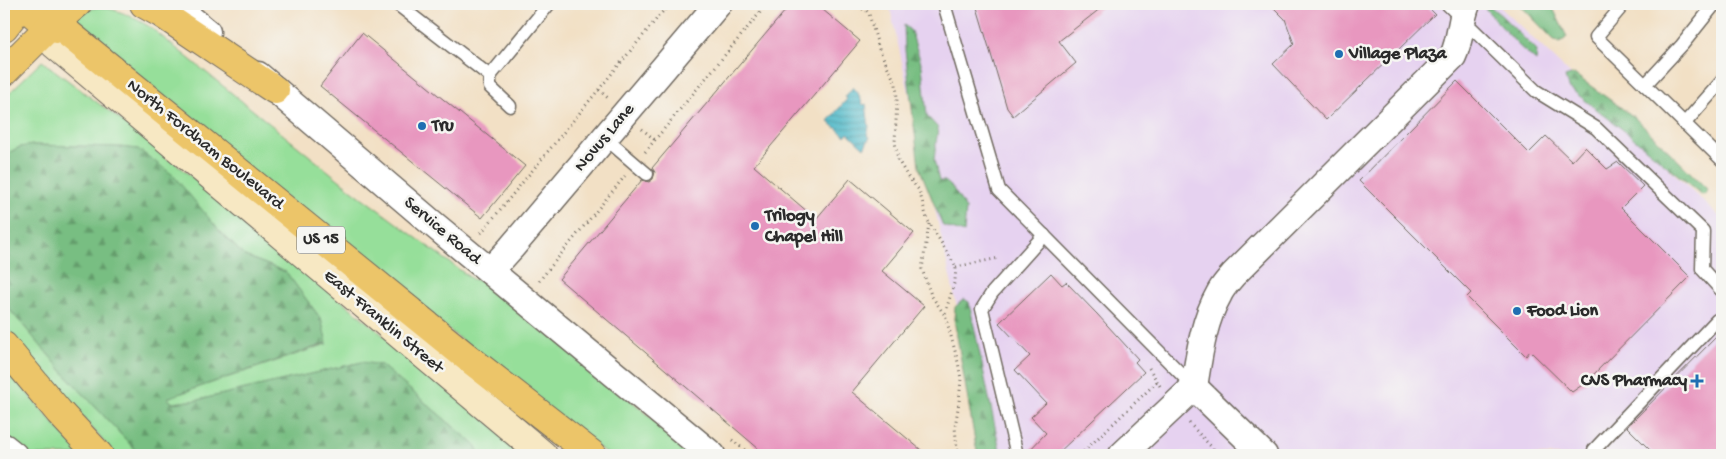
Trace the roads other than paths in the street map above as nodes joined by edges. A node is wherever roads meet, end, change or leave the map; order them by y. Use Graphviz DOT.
graph roads {
  1 [pos="22,4"];
  2 [pos="77,4"];
  3 [pos="144,4"];
  4 [pos="173,4"];
  5 [pos="397,4"];
  6 [pos="549,4"];
  7 [pos="944,4"];
  8 [pos="1624,4"];
  9 [pos="710,6"];
  10 [pos="1716,7"];
  11 [pos="1458,8"];
  12 [pos="4,27"];
  13 [pos="49,27"];
  14 [pos="4,72"];
  15 [pos="490,76"];
  16 [pos="1722,81"];
  17 [pos="1645,85"];
  18 [pos="275,90"];
  19 [pos="510,106"];
  20 [pos="1684,124"];
  21 [pos="605,138"];
  22 [pos="1722,160"];
  23 [pos="647,174"];
  24 [pos="1044,235"];
  25 [pos="490,271"];
  26 [pos="1722,291"];
  27 [pos="1722,319"];
  28 [pos="4,346"];
  29 [pos="1194,387"];
  30 [pos="4,447"];
  31 [pos="1594,450"];
  32 [pos="14,455"];
  33 [pos="99,455"];
  34 [pos="542,455"];
  35 [pos="593,455"];
  36 [pos="712,455"];
  37 [pos="1017,455"];
  38 [pos="1122,455"];
  39 [pos="1264,455"];
  1 -- 12 [label="highway"];
  1 -- 13 [label="highway, US 15"];
  2 -- 13 [label="highway"];
  3 -- 18 [label="highway"];
  4 -- 18 [label="street, Service Road"];
  5 -- 15 [label="lane"];
  6 -- 15 [label="lane"];
  7 -- 24 [label="lane"];
  8 -- 17 [label="lane"];
  9 -- 21 [label="street, Novus Lane"];
  10 -- 17 [label="lane"];
  11 -- 26 [label="lane"];
  11 -- 29 [label="street"];
  13 -- 14 [label="highway"];
  13 -- 34 [label="main road, East Franklin Street"];
  13 -- 35 [label="highway, North Fordham Boulevard / US 15"];
  15 -- 19 [label="lane"];
  16 -- 20 [label="lane"];
  17 -- 20 [label="lane"];
  18 -- 25 [label="street, Service Road"];
  20 -- 22 [label="lane"];
  21 -- 23 [label="lane"];
  21 -- 25 [label="street, Novus Lane"];
  24 -- 29 [label="lane"];
  24 -- 37 [label="lane"];
  25 -- 36 [label="street, Service Road"];
  27 -- 31 [label="lane"];
  28 -- 33 [label="highway"];
  29 -- 38 [label="street"];
  29 -- 39 [label="street"];
  30 -- 32 [label="street"];
}
